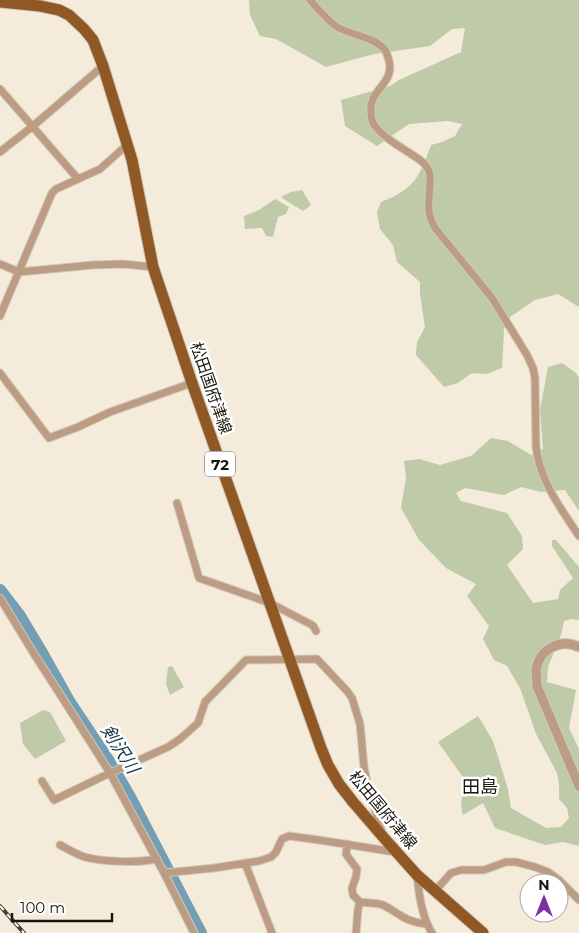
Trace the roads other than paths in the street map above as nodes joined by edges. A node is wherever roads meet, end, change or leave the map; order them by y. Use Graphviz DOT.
graph roads {
  1 [pos="310,0"];
  2 [pos="2,1"];
  3 [pos="103,66"];
  4 [pos="0,89"];
  5 [pos="33,126"];
  6 [pos="128,144"];
  7 [pos="0,152"];
  8 [pos="78,179"];
  9 [pos="0,264"];
  10 [pos="153,267"];
  11 [pos="19,272"];
  12 [pos="0,316"];
  13 [pos="0,373"];
  14 [pos="192,383"];
  15 [pos="177,503"];
  16 [pos="579,536"];
  17 [pos="0,598"];
  18 [pos="270,603"];
  19 [pos="316,631"];
  20 [pos="579,647"];
  21 [pos="290,660"];
  22 [pos="110,772"];
  23 [pos="42,781"];
  24 [pos="579,786"];
  25 [pos="384,838"];
  26 [pos="347,844"];
  27 [pos="60,846"];
  28 [pos="398,852"];
  29 [pos="157,859"];
  30 [pos="246,863"];
  31 [pos="164,873"];
  32 [pos="417,875"];
  33 [pos="434,890"];
  34 [pos="579,900"];
  35 [pos="360,902"];
  36 [pos="426,924"];
  37 [pos="194,933"];
  38 [pos="272,933"];
  39 [pos="356,933"];
  40 [pos="432,933"];
  41 [pos="483,933"];
  1 -- 16 [label="street"];
  2 -- 3 [label="main road, 松田国府津線 / 72"];
  3 -- 5 [label="street"];
  3 -- 6 [label="main road, 松田国府津線 / 72"];
  4 -- 5 [label="street"];
  5 -- 7 [label="street"];
  5 -- 8 [label="street"];
  6 -- 8 [label="street"];
  6 -- 10 [label="main road, 松田国府津線 / 72"];
  8 -- 11 [label="street"];
  9 -- 11 [label="street"];
  10 -- 11 [label="street"];
  10 -- 14 [label="main road, 松田国府津線 / 72"];
  11 -- 12 [label="street"];
  13 -- 14 [label="street"];
  14 -- 18 [label="main road, 松田国府津線 / 72"];
  15 -- 18 [label="street"];
  17 -- 22 [label="street"];
  18 -- 19 [label="street"];
  18 -- 21 [label="main road, 松田国府津線 / 72"];
  20 -- 24 [label="street"];
  21 -- 22 [label="street"];
  21 -- 25 [label="main road, 松田国府津線 / 72"];
  21 -- 25 [label="street"];
  22 -- 23 [label="street"];
  22 -- 29 [label="street"];
  25 -- 28 [label="main road, 松田国府津線 / 72"];
  26 -- 28 [label="street"];
  26 -- 30 [label="street"];
  26 -- 35 [label="street"];
  27 -- 29 [label="street"];
  28 -- 32 [label="main road, 松田国府津線 / 72"];
  29 -- 31 [label="street"];
  30 -- 31 [label="street"];
  30 -- 38 [label="street"];
  31 -- 37 [label="street"];
  32 -- 33 [label="main road, 松田国府津線 / 72"];
  32 -- 36 [label="street"];
  33 -- 34 [label="street"];
  33 -- 41 [label="main road, 松田国府津線 / 72"];
  35 -- 36 [label="street"];
  35 -- 39 [label="street"];
  36 -- 40 [label="street"];
}
